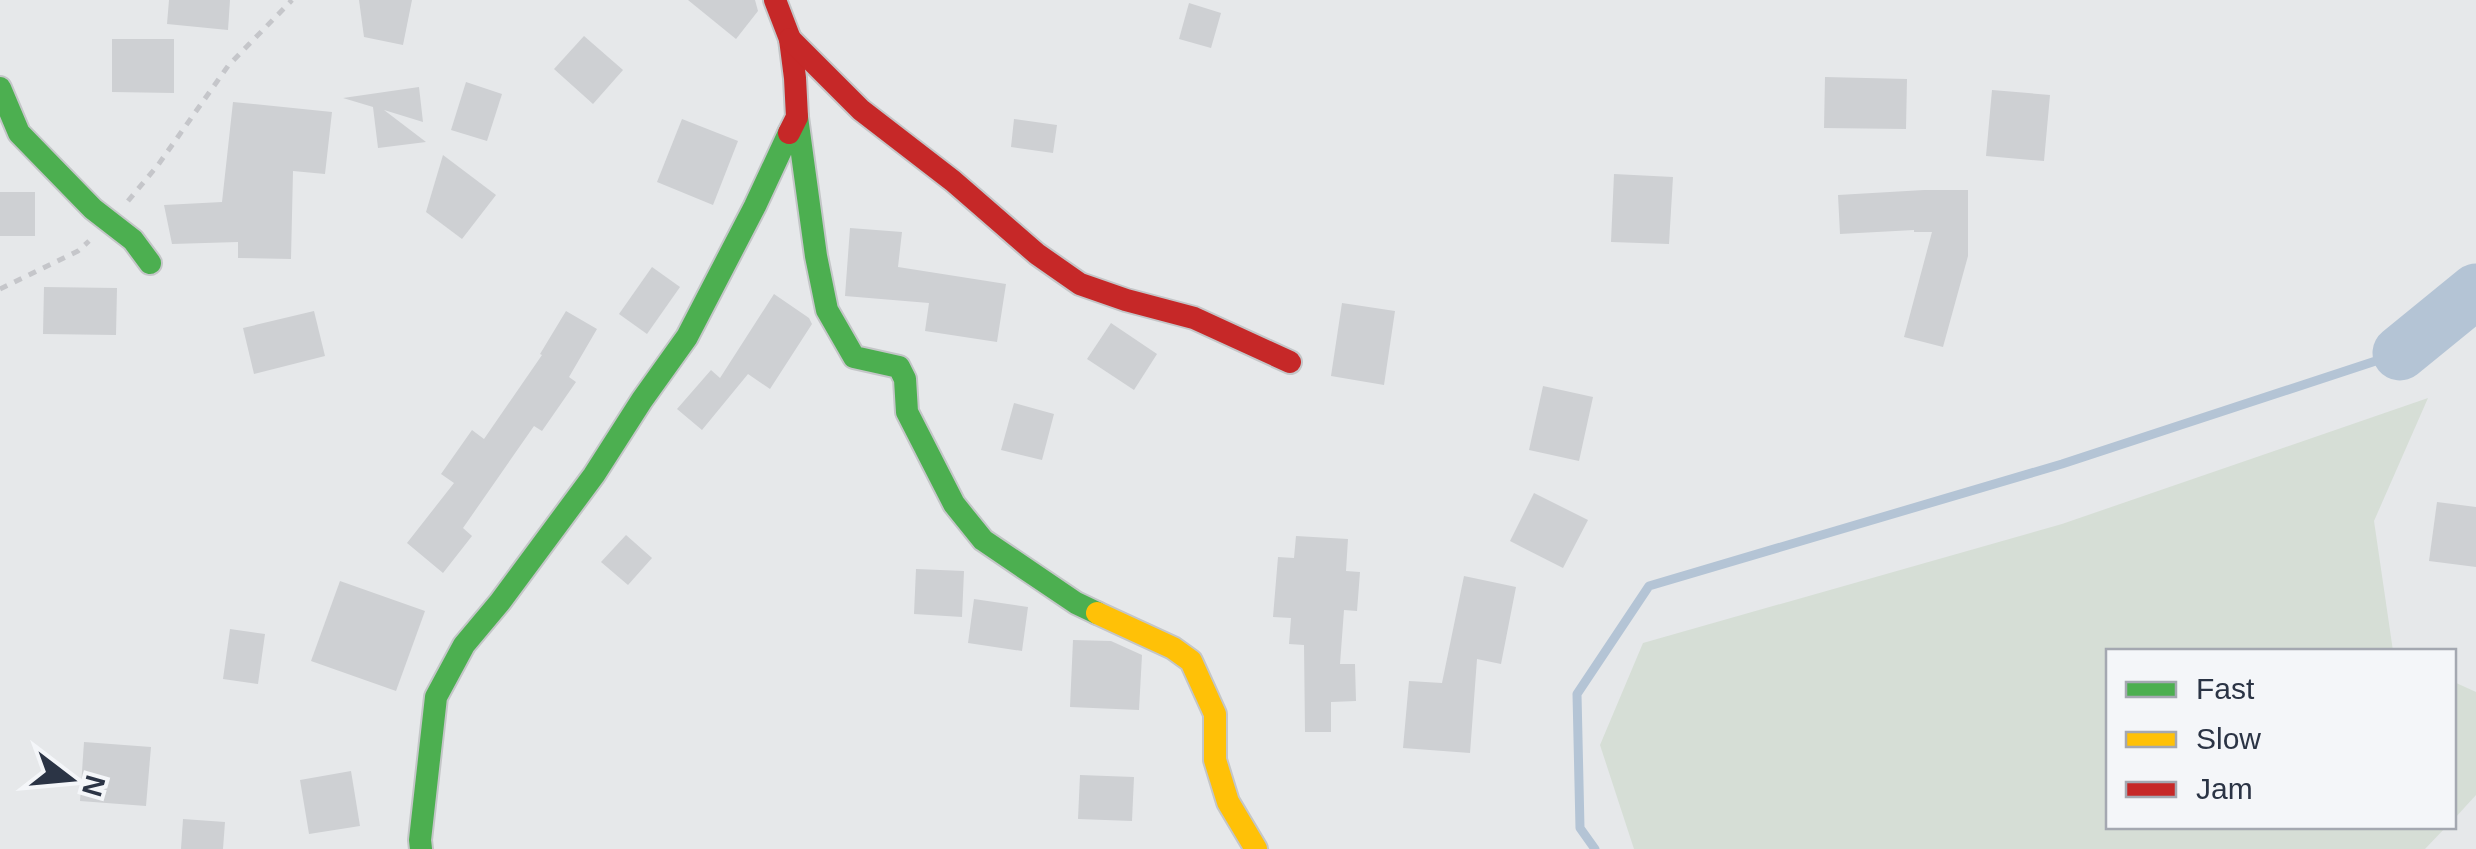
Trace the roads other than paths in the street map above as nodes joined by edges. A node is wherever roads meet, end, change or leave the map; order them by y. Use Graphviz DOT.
graph roads {
  1 [pos="775,0"];
  2 [pos="790,39"];
  3 [pos="0,88"];
  4 [pos="798,117"];
  5 [pos="150,263"];
  6 [pos="1290,362"];
  7 [pos="421,849"];
  8 [pos="1256,849"];
  1 -- 2 [label="street"];
  2 -- 4 [label="street"];
  2 -- 6 [label="street"];
  3 -- 5 [label="street"];
  4 -- 7 [label="street"];
  4 -- 8 [label="street"];
}
